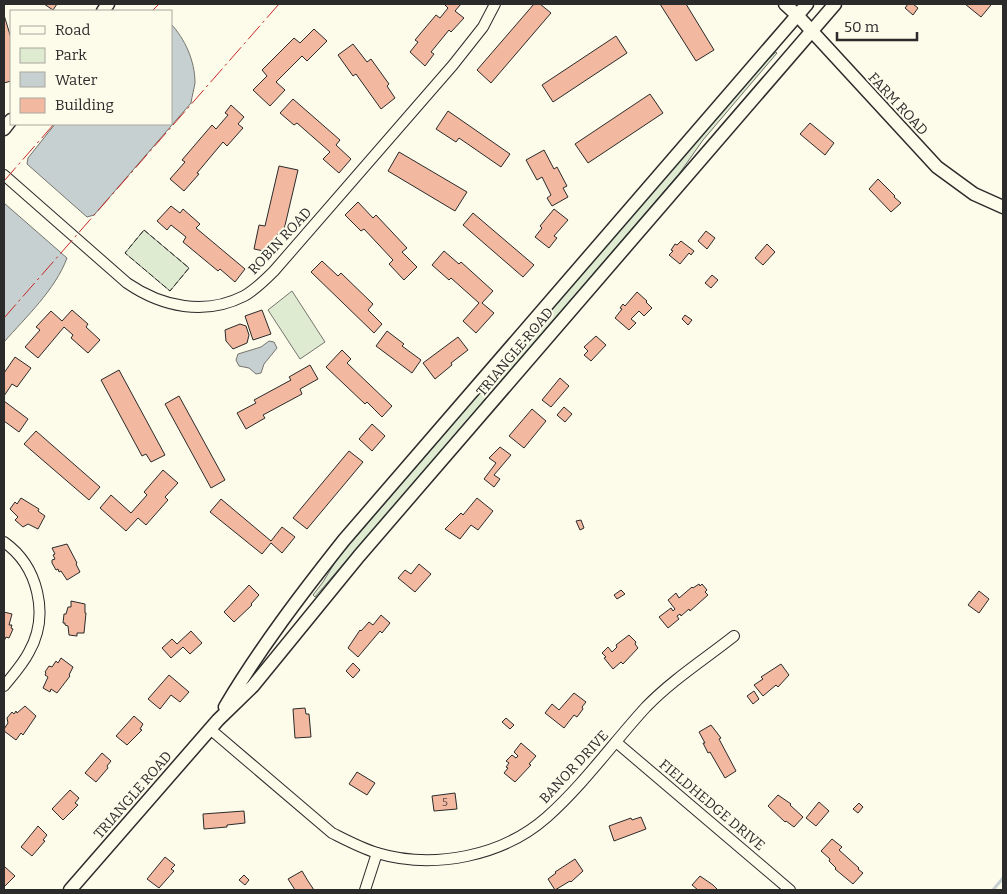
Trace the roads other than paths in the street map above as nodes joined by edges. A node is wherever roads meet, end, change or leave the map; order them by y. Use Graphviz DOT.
graph roads {
  1 [pos="496,4"];
  2 [pos="785,4"];
  3 [pos="807,4"];
  4 [pos="835,4"];
  5 [pos="797,15"];
  6 [pos="812,31"];
  7 [pos="4,175"];
  8 [pos="1003,207"];
  9 [pos="4,542"];
  10 [pos="734,636"];
  11 [pos="4,686"];
  12 [pos="214,724"];
  13 [pos="616,742"];
  14 [pos="377,853"];
  15 [pos="70,890"];
  16 [pos="365,890"];
  17 [pos="790,890"];
  1 -- 7 [label="street, ROBIN ROAD"];
  2 -- 5 [label="street, FARM ROAD"];
  3 -- 5 [label="street, TRIANGLE ROAD"];
  4 -- 6 [label="street, TRIANGLE ROAD"];
  5 -- 6 [label="street, FARM ROAD"];
  5 -- 12 [label="street, TRIANGLE ROAD"];
  6 -- 8 [label="street, FARM ROAD"];
  6 -- 12 [label="street, TRIANGLE ROAD"];
  9 -- 11 [label="street"];
  10 -- 13 [label="street, BANOR DRIVE"];
  12 -- 14 [label="street, BANOR DRIVE"];
  12 -- 15 [label="street, TRIANGLE ROAD"];
  13 -- 14 [label="street, BANOR DRIVE"];
  13 -- 17 [label="street, FIELDHEDGE DRIVE"];
  14 -- 16 [label="street"];
}
